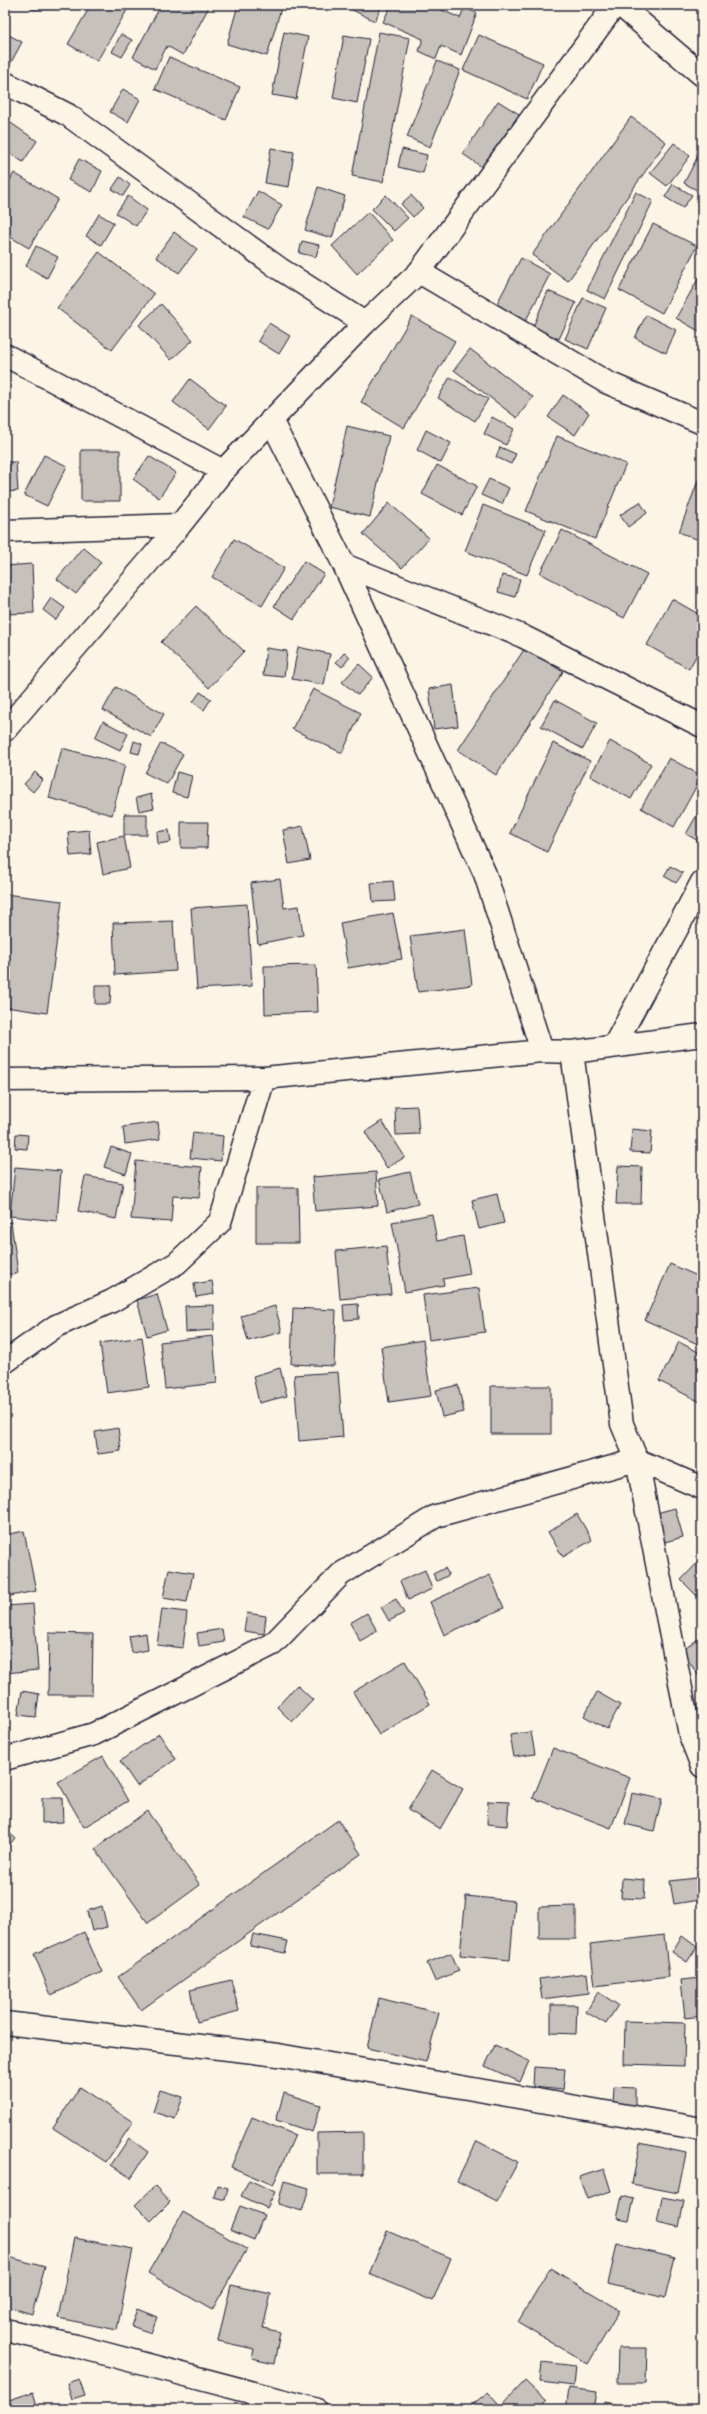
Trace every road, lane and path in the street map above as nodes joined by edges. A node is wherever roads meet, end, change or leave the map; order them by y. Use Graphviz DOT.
graph roads {
  1 [pos="615,5"];
  2 [pos="620,5"];
  3 [pos="702,74"];
  4 [pos="5,83"];
  5 [pos="419,272"];
  6 [pos="365,323"];
  7 [pos="5,355"];
  8 [pos="271,420"];
  9 [pos="702,423"];
  10 [pos="223,470"];
  11 [pos="180,525"];
  12 [pos="5,530"];
  13 [pos="344,565"];
  14 [pos="702,726"];
  15 [pos="5,730"];
  16 [pos="702,882"];
  17 [pos="702,1035"];
  18 [pos="614,1046"];
  19 [pos="542,1051"];
  20 [pos="572,1052"];
  21 [pos="264,1078"];
  22 [pos="5,1080"];
  23 [pos="5,1362"];
  24 [pos="637,1460"];
  25 [pos="702,1488"];
  26 [pos="5,1759"];
  27 [pos="702,1766"];
  28 [pos="5,2023"];
  29 [pos="702,2129"];
  30 [pos="5,2330"];
  31 [pos="315,2409"];
  1 -- 5 [label="street"];
  2 -- 3 [label="street"];
  4 -- 6 [label="street"];
  5 -- 6 [label="street"];
  5 -- 9 [label="street"];
  6 -- 8 [label="street"];
  7 -- 10 [label="street"];
  8 -- 10 [label="street"];
  8 -- 13 [label="street"];
  10 -- 11 [label="street"];
  11 -- 12 [label="street"];
  11 -- 15 [label="street"];
  13 -- 14 [label="street"];
  13 -- 19 [label="street"];
  16 -- 18 [label="street"];
  17 -- 18 [label="street"];
  18 -- 20 [label="street"];
  19 -- 20 [label="street"];
  19 -- 21 [label="street"];
  20 -- 24 [label="street"];
  21 -- 22 [label="street"];
  21 -- 23 [label="street"];
  24 -- 25 [label="street"];
  24 -- 26 [label="street"];
  24 -- 27 [label="street"];
  28 -- 29 [label="street"];
  30 -- 31 [label="street"];
}
